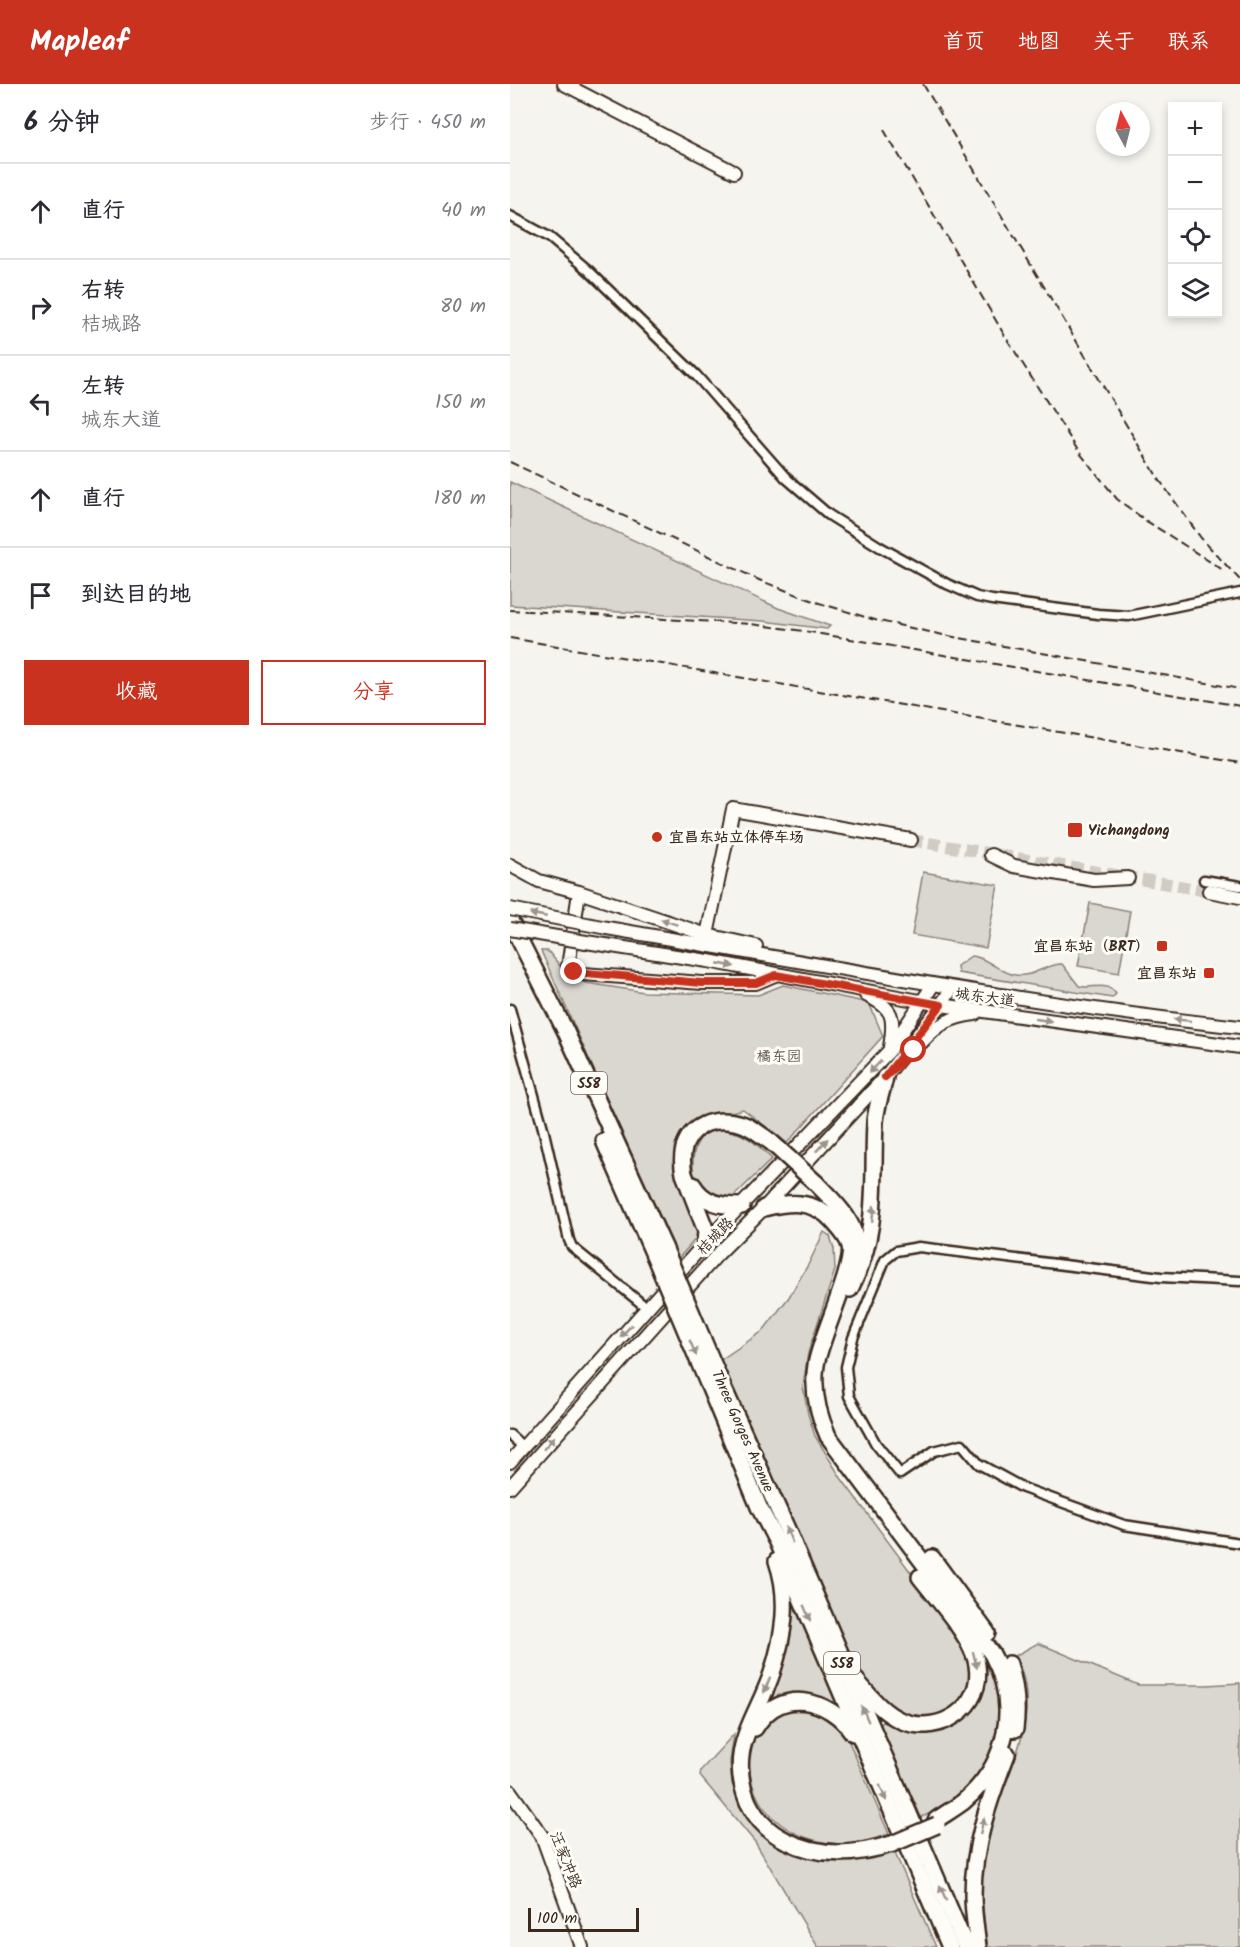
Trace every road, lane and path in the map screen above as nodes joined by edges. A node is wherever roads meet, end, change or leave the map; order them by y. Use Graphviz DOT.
graph roads {
  1 [pos="564,84"];
  2 [pos="734,172"];
  3 [pos="510,216"];
  4 [pos="1240,593"];
  5 [pos="911,840"];
  6 [pos="991,855"];
  7 [pos="510,865"];
  8 [pos="1128,878"];
  9 [pos="1207,886"];
  10 [pos="1240,886"];
  11 [pos="579,892"];
  12 [pos="1240,897"];
  13 [pos="510,909"];
  14 [pos="510,921"];
  15 [pos="510,929"];
  16 [pos="707,935"];
  17 [pos="510,940"];
  18 [pos="776,975"];
  19 [pos="889,976"];
  20 [pos="933,985"];
  21 [pos="952,988"];
  22 [pos="854,989"];
  23 [pos="923,1002"];
  24 [pos="941,1005"];
  25 [pos="510,1009"];
  26 [pos="987,1012"];
  27 [pos="1240,1027"];
  28 [pos="1240,1047"];
  29 [pos="889,1051"];
  30 [pos="885,1077"];
  31 [pos="770,1144"];
  32 [pos="814,1185"];
  33 [pos="742,1206"];
  34 [pos="764,1208"];
  35 [pos="705,1243"];
  36 [pos="851,1247"];
  37 [pos="659,1251"];
  38 [pos="1240,1281"];
  39 [pos="850,1289"];
  40 [pos="647,1308"];
  41 [pos="714,1382"];
  42 [pos="510,1435"];
  43 [pos="828,1436"];
  44 [pos="523,1447"];
  45 [pos="510,1462"];
  46 [pos="510,1487"];
  47 [pos="759,1507"];
  48 [pos="1240,1543"];
  49 [pos="995,1645"];
  50 [pos="842,1663"];
  51 [pos="867,1753"];
  52 [pos="510,1791"];
  53 [pos="937,1822"];
  54 [pos="891,1841"];
  55 [pos="582,1947"];
  56 [pos="950,1947"];
  57 [pos="966,1947"];
  58 [pos="978,1947"];
  1 -- 2 [label="main road"];
  3 -- 4 [label="street"];
  5 -- 16 [label="main road"];
  6 -- 8 [label="main road"];
  7 -- 11 [label="main road"];
  9 -- 10 [label="street"];
  9 -- 12 [label="main road"];
  16 -- 11 [label="main road, one-way"];
  11 -- 18 [label="main road"];
  19 -- 13 [label="main road, 城东大道, one-way, bridge"];
  14 -- 37 [label="highway, Three Gorges Avenue / S58"];
  15 -- 18 [label="main road, 城东大道, one-way, bridge"];
  16 -- 19 [label="main road"];
  17 -- 37 [label="highway, Three Gorges Avenue / S58"];
  18 -- 22 [label="main road, 城东大道"];
  19 -- 20 [label="main road, 城东大道"];
  20 -- 21 [label="main road, 城东大道"];
  20 -- 23 [label="main road, 桔城路"];
  21 -- 24 [label="main road, 桔城路"];
  27 -- 21 [label="main road, 城东大道, one-way"];
  22 -- 23 [label="main road, 城东大道"];
  22 -- 29 [label="main road"];
  23 -- 24 [label="main road, 城东大道"];
  23 -- 29 [label="main road, 桔城路"];
  24 -- 26 [label="main road, 城东大道"];
  24 -- 30 [label="main road, 桔城路"];
  25 -- 40 [label="street"];
  26 -- 28 [label="main road, 城东大道, one-way"];
  26 -- 30 [label="main road"];
  29 -- 33 [label="main road, 桔城路, one-way"];
  34 -- 30 [label="main road, 桔城路, one-way"];
  39 -- 30 [label="highway, one-way"];
  31 -- 32 [label="highway, bridge"];
  31 -- 33 [label="highway"];
  31 -- 35 [label="highway"];
  32 -- 36 [label="highway"];
  32 -- 39 [label="highway"];
  33 -- 35 [label="main road, 桔城路"];
  34 -- 36 [label="highway"];
  46 -- 34 [label="main road, 桔城路, one-way"];
  35 -- 40 [label="main road, 桔城路"];
  36 -- 43 [label="highway"];
  37 -- 41 [label="highway, Three Gorges Avenue / S58, bridge"];
  38 -- 48 [label="street"];
  39 -- 49 [label="highway"];
  40 -- 44 [label="main road, 桔城路, one-way"];
  41 -- 47 [label="highway, Three Gorges Avenue / S58"];
  50 -- 41 [label="highway, Three Gorges Avenue / S58, one-way"];
  42 -- 44 [label="street"];
  43 -- 50 [label="highway, one-way"];
  43 -- 53 [label="highway"];
  44 -- 45 [label="main road, 桔城路"];
  47 -- 51 [label="highway, Three Gorges Avenue / S58, one-way"];
  47 -- 54 [label="highway, one-way"];
  49 -- 53 [label="highway"];
  58 -- 49 [label="highway, one-way"];
  57 -- 50 [label="highway, Three Gorges Avenue / S58, one-way"];
  51 -- 54 [label="highway"];
  51 -- 56 [label="highway, Three Gorges Avenue / S58, one-way"];
  52 -- 55 [label="main road, 汪家冲路"];
  53 -- 54 [label="highway, bridge"];
}
